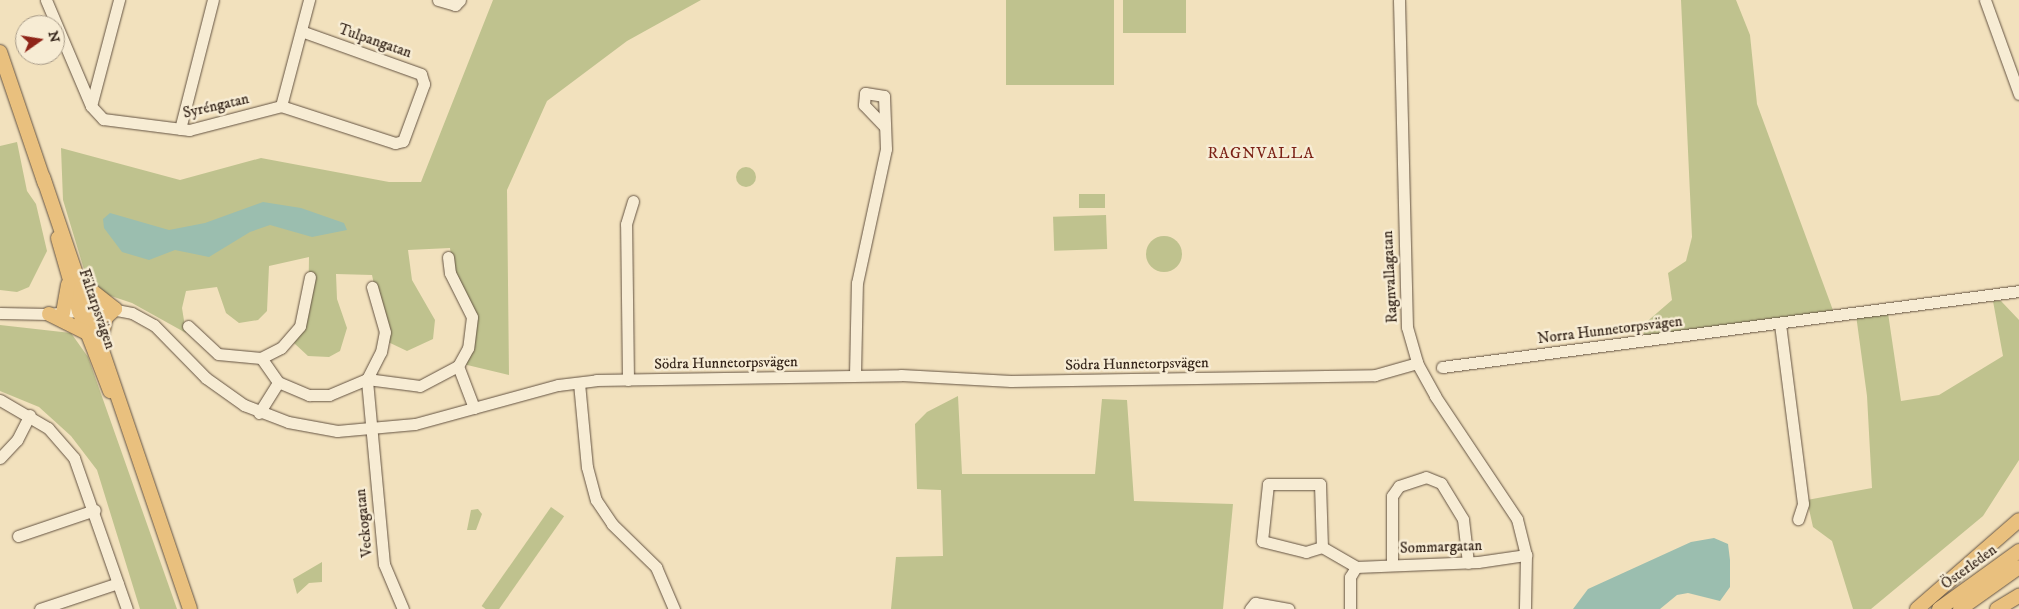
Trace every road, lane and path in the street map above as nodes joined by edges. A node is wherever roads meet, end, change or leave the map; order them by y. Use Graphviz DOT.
graph roads {
  1 [pos="46,0"];
  2 [pos="119,0"];
  3 [pos="213,0"];
  4 [pos="309,0"];
  5 [pos="438,0"];
  6 [pos="460,0"];
  7 [pos="1399,0"];
  8 [pos="1985,0"];
  9 [pos="301,32"];
  10 [pos="0,52"];
  11 [pos="2019,94"];
  12 [pos="91,106"];
  13 [pos="281,106"];
  14 [pos="885,127"];
  15 [pos="180,130"];
  16 [pos="633,201"];
  17 [pos="448,257"];
  18 [pos="310,277"];
  19 [pos="75,282"];
  20 [pos="372,288"];
  21 [pos="2019,291"];
  22 [pos="115,308"];
  23 [pos="85,310"];
  24 [pos="0,313"];
  25 [pos="56,313"];
  26 [pos="1780,324"];
  27 [pos="188,326"];
  28 [pos="87,333"];
  29 [pos="101,339"];
  30 [pos="261,358"];
  31 [pos="1417,362"];
  32 [pos="458,366"];
  33 [pos="1442,367"];
  34 [pos="855,376"];
  35 [pos="367,379"];
  36 [pos="628,380"];
  37 [pos="278,382"];
  38 [pos="579,383"];
  39 [pos="0,400"];
  40 [pos="474,408"];
  41 [pos="259,413"];
  42 [pos="30,415"];
  43 [pos="372,431"];
  44 [pos="5,446"];
  45 [pos="134,448"];
  46 [pos="0,458"];
  47 [pos="95,510"];
  48 [pos="1798,520"];
  49 [pos="2019,520"];
  50 [pos="18,536"];
  51 [pos="1322,547"];
  52 [pos="2019,551"];
  53 [pos="1526,555"];
  54 [pos="1392,563"];
  55 [pos="1468,563"];
  56 [pos="1356,567"];
  57 [pos="2019,567"];
  58 [pos="118,583"];
  59 [pos="2019,596"];
  60 [pos="40,609"];
  61 [pos="127,609"];
  62 [pos="190,609"];
  63 [pos="403,609"];
  64 [pos="674,609"];
  65 [pos="1250,609"];
  66 [pos="1288,609"];
  67 [pos="1350,609"];
  68 [pos="1525,609"];
  69 [pos="1917,609"];
  70 [pos="1939,609"];
  71 [pos="1960,609"];
  72 [pos="1997,609"];
  1 -- 12 [label="street"];
  2 -- 12 [label="street"];
  3 -- 15 [label="street"];
  4 -- 9 [label="street"];
  5 -- 6 [label="street"];
  7 -- 31 [label="street, Ragnvallagatan"];
  8 -- 11 [label="street"];
  9 -- 13 [label="street"];
  9 -- 13 [label="street, Tulpangatan"];
  10 -- 19 [label="main road, Fältarpsvägen"];
  12 -- 15 [label="street, Syréngatan"];
  13 -- 15 [label="street, Syréngatan"];
  14 -- 34 [label="street"];
  16 -- 36 [label="street"];
  17 -- 32 [label="street"];
  18 -- 30 [label="street"];
  19 -- 22 [label="main road"];
  19 -- 23 [label="main road, Fältarpsvägen"];
  19 -- 25 [label="main road"];
  20 -- 35 [label="street"];
  21 -- 26 [label="street, Norra Hunnetorpsvägen"];
  22 -- 23 [label="street, Södra Hunnetorpsvägen"];
  22 -- 29 [label="main road"];
  22 -- 41 [label="street, Södra Hunnetorpsvägen"];
  23 -- 25 [label="street, Södra Hunnetorpsvägen"];
  23 -- 28 [label="main road, Fältarpsvägen"];
  23 -- 29 [label="main road, Fältarpsvägen"];
  24 -- 25 [label="street, Södra Hunnetorpsvägen"];
  25 -- 28 [label="main road"];
  26 -- 33 [label="street, Norra Hunnetorpsvägen"];
  26 -- 48 [label="street"];
  27 -- 30 [label="street"];
  28 -- 45 [label="main road, Fältarpsvägen"];
  29 -- 45 [label="main road, Fältarpsvägen"];
  30 -- 37 [label="street"];
  31 -- 34 [label="street, Södra Hunnetorpsvägen"];
  31 -- 53 [label="street, Ragnvallagatan"];
  32 -- 35 [label="street"];
  32 -- 40 [label="street"];
  34 -- 36 [label="street, Södra Hunnetorpsvägen"];
  35 -- 37 [label="street"];
  35 -- 43 [label="street"];
  36 -- 38 [label="street, Södra Hunnetorpsvägen"];
  37 -- 41 [label="street"];
  38 -- 40 [label="street, Södra Hunnetorpsvägen"];
  38 -- 64 [label="street"];
  39 -- 42 [label="street"];
  40 -- 43 [label="street, Södra Hunnetorpsvägen"];
  41 -- 43 [label="street, Södra Hunnetorpsvägen"];
  42 -- 44 [label="street"];
  42 -- 47 [label="street"];
  43 -- 63 [label="street, Veckogatan"];
  44 -- 46 [label="street"];
  45 -- 62 [label="main road, Fältarpsvägen"];
  47 -- 50 [label="street"];
  47 -- 58 [label="street"];
  49 -- 69 [label="main road"];
  51 -- 51 [label="street"];
  51 -- 56 [label="street"];
  52 -- 70 [label="main road, Österleden"];
  53 -- 55 [label="street, Sommargatan"];
  53 -- 68 [label="street, Ragnvallagatan"];
  54 -- 55 [label="street, Sommargatan"];
  54 -- 55 [label="street"];
  54 -- 56 [label="street, Sommargatan"];
  56 -- 67 [label="street"];
  57 -- 71 [label="main road, Österleden"];
  58 -- 60 [label="street"];
  58 -- 61 [label="street"];
  59 -- 72 [label="main road"];
  65 -- 66 [label="street"];
}
